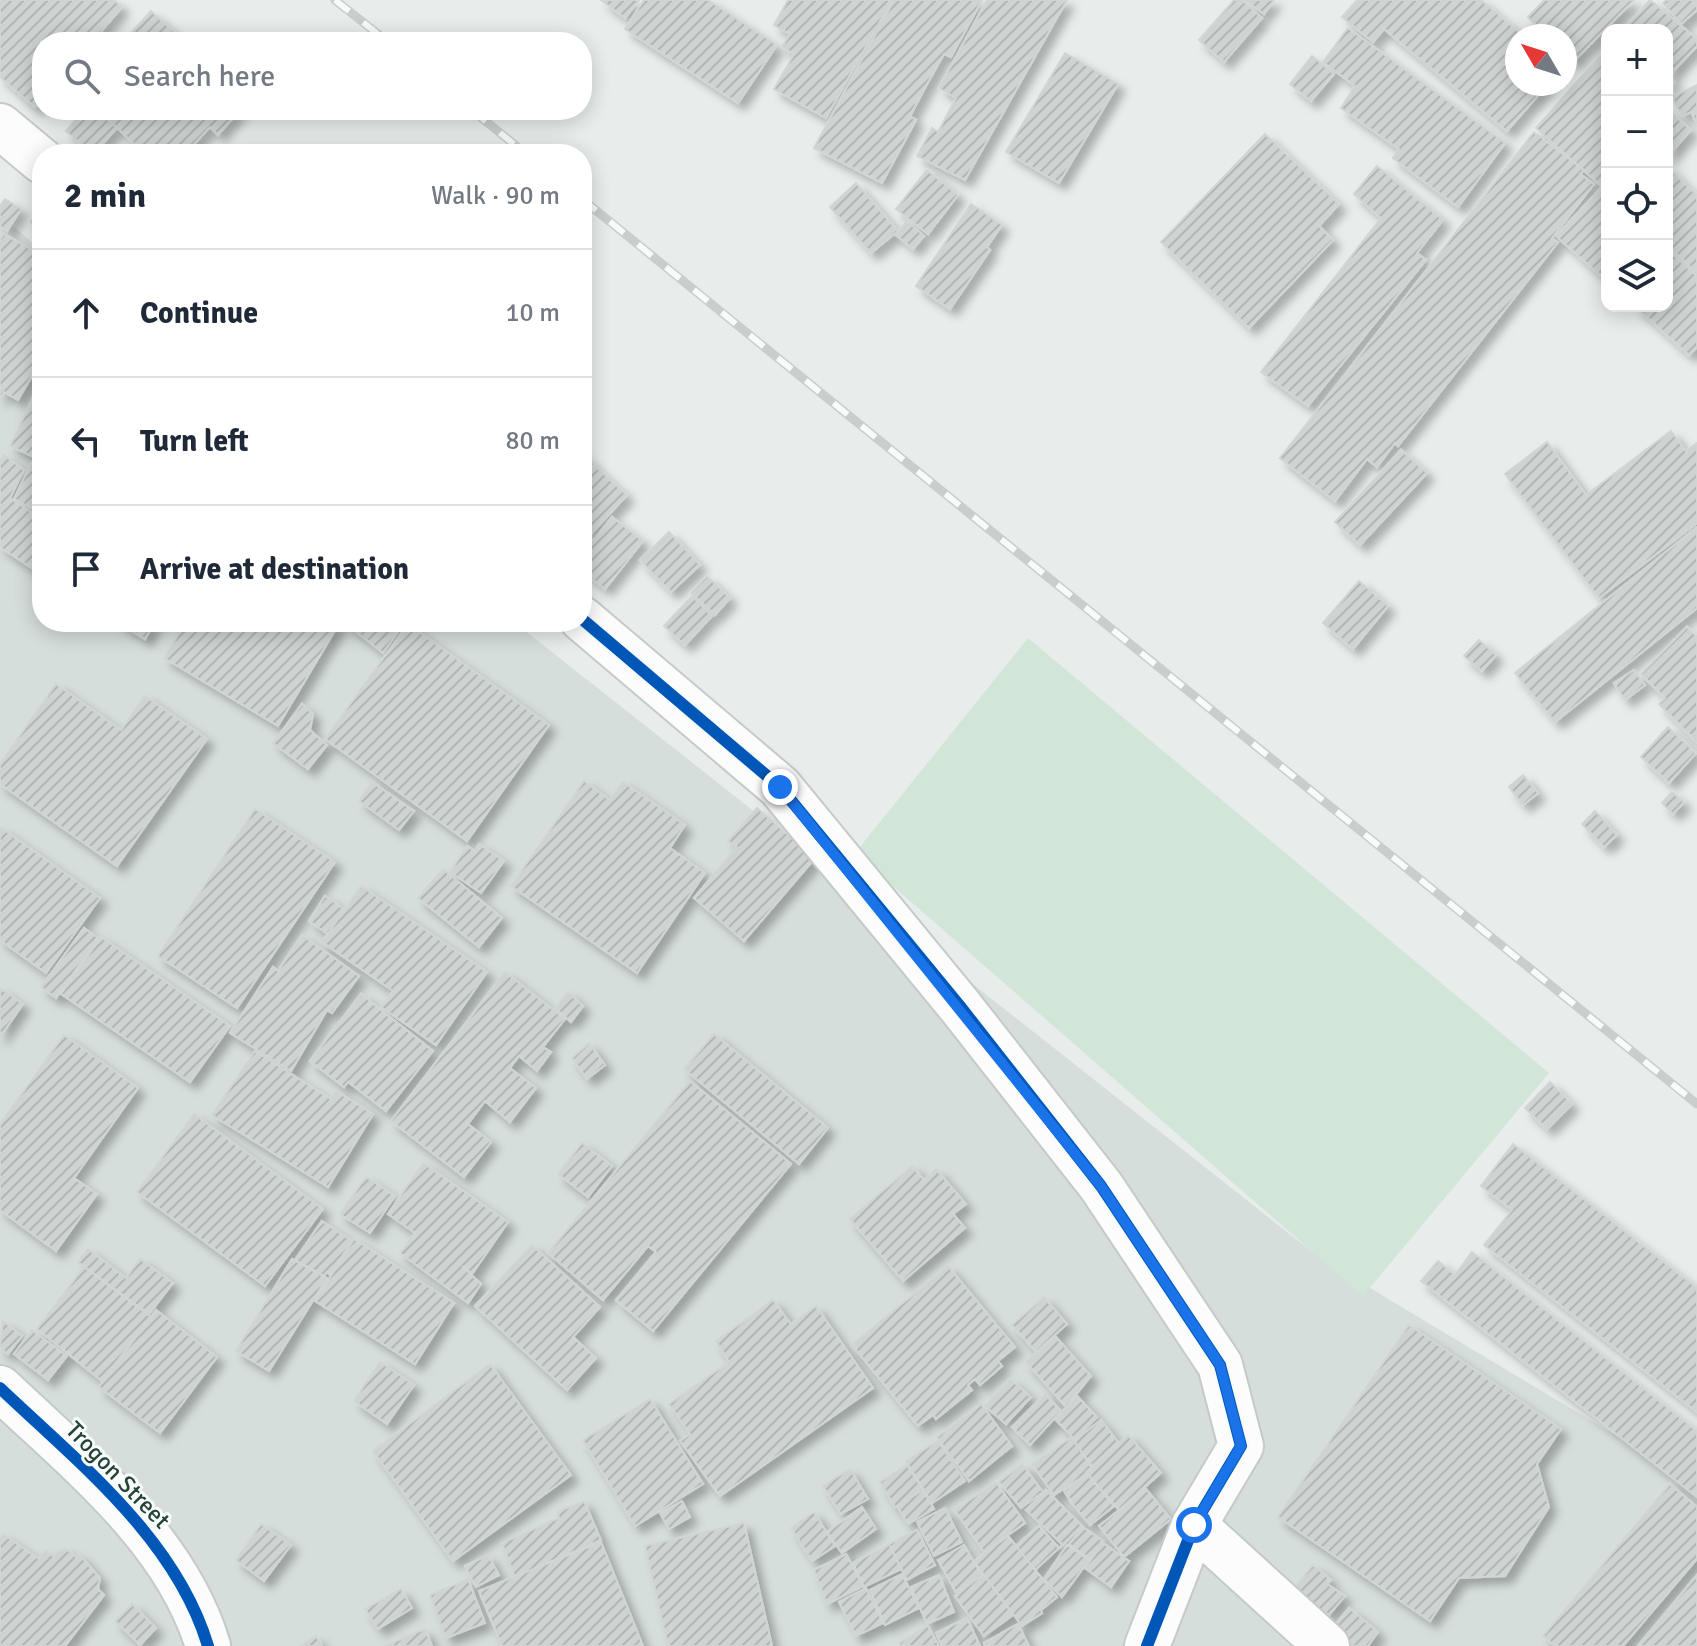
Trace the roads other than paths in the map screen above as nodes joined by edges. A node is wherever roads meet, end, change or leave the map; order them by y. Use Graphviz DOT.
graph roads {
  1 [pos="0,126"];
  2 [pos="32,153"];
  3 [pos="592,627"];
  4 [pos="0,1388"];
  5 [pos="1194,1525"];
  6 [pos="208,1646"];
  7 [pos="1147,1646"];
  8 [pos="1327,1646"];
  1 -- 2 [label="street"];
  3 -- 5 [label="street"];
  4 -- 6 [label="street, Trogon Street"];
  5 -- 7 [label="street"];
  5 -- 8 [label="street"];
}
